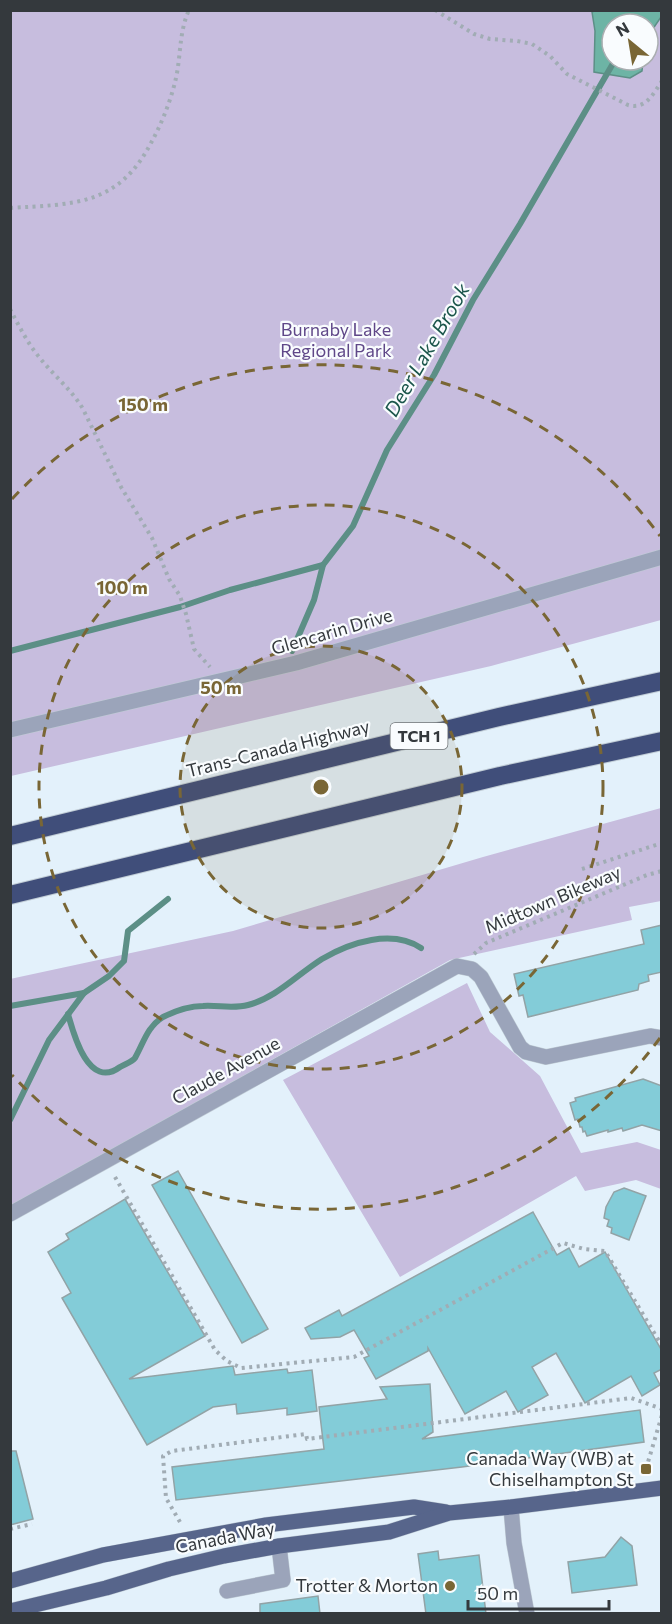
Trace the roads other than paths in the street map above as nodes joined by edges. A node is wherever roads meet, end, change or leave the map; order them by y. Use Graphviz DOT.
graph roads {
  1 [pos="662,557"];
  2 [pos="662,681"];
  3 [pos="10,730"];
  4 [pos="662,741"];
  5 [pos="10,836"];
  6 [pos="10,895"];
  7 [pos="662,1038"];
  8 [pos="10,1214"];
  9 [pos="662,1488"];
  10 [pos="511,1508"];
  11 [pos="449,1513"];
  12 [pos="279,1546"];
  13 [pos="10,1581"];
  14 [pos="227,1591"];
  15 [pos="35,1609"];
  16 [pos="10,1611"];
  17 [pos="526,1614"];
  1 -- 3 [label="street, Glencarin Drive"];
  2 -- 5 [label="highway, Trans-Canada Highway / TCH 1"];
  4 -- 6 [label="highway"];
  7 -- 8 [label="street, Claude Avenue"];
  9 -- 10 [label="main road, Canada Way"];
  10 -- 11 [label="main road, Canada Way"];
  10 -- 17 [label="street"];
  11 -- 12 [label="main road, Canada Way"];
  11 -- 13 [label="main road, Canada Way"];
  12 -- 14 [label="street"];
  12 -- 15 [label="main road, Canada Way"];
  15 -- 16 [label="main road, Canada Way"];
}
